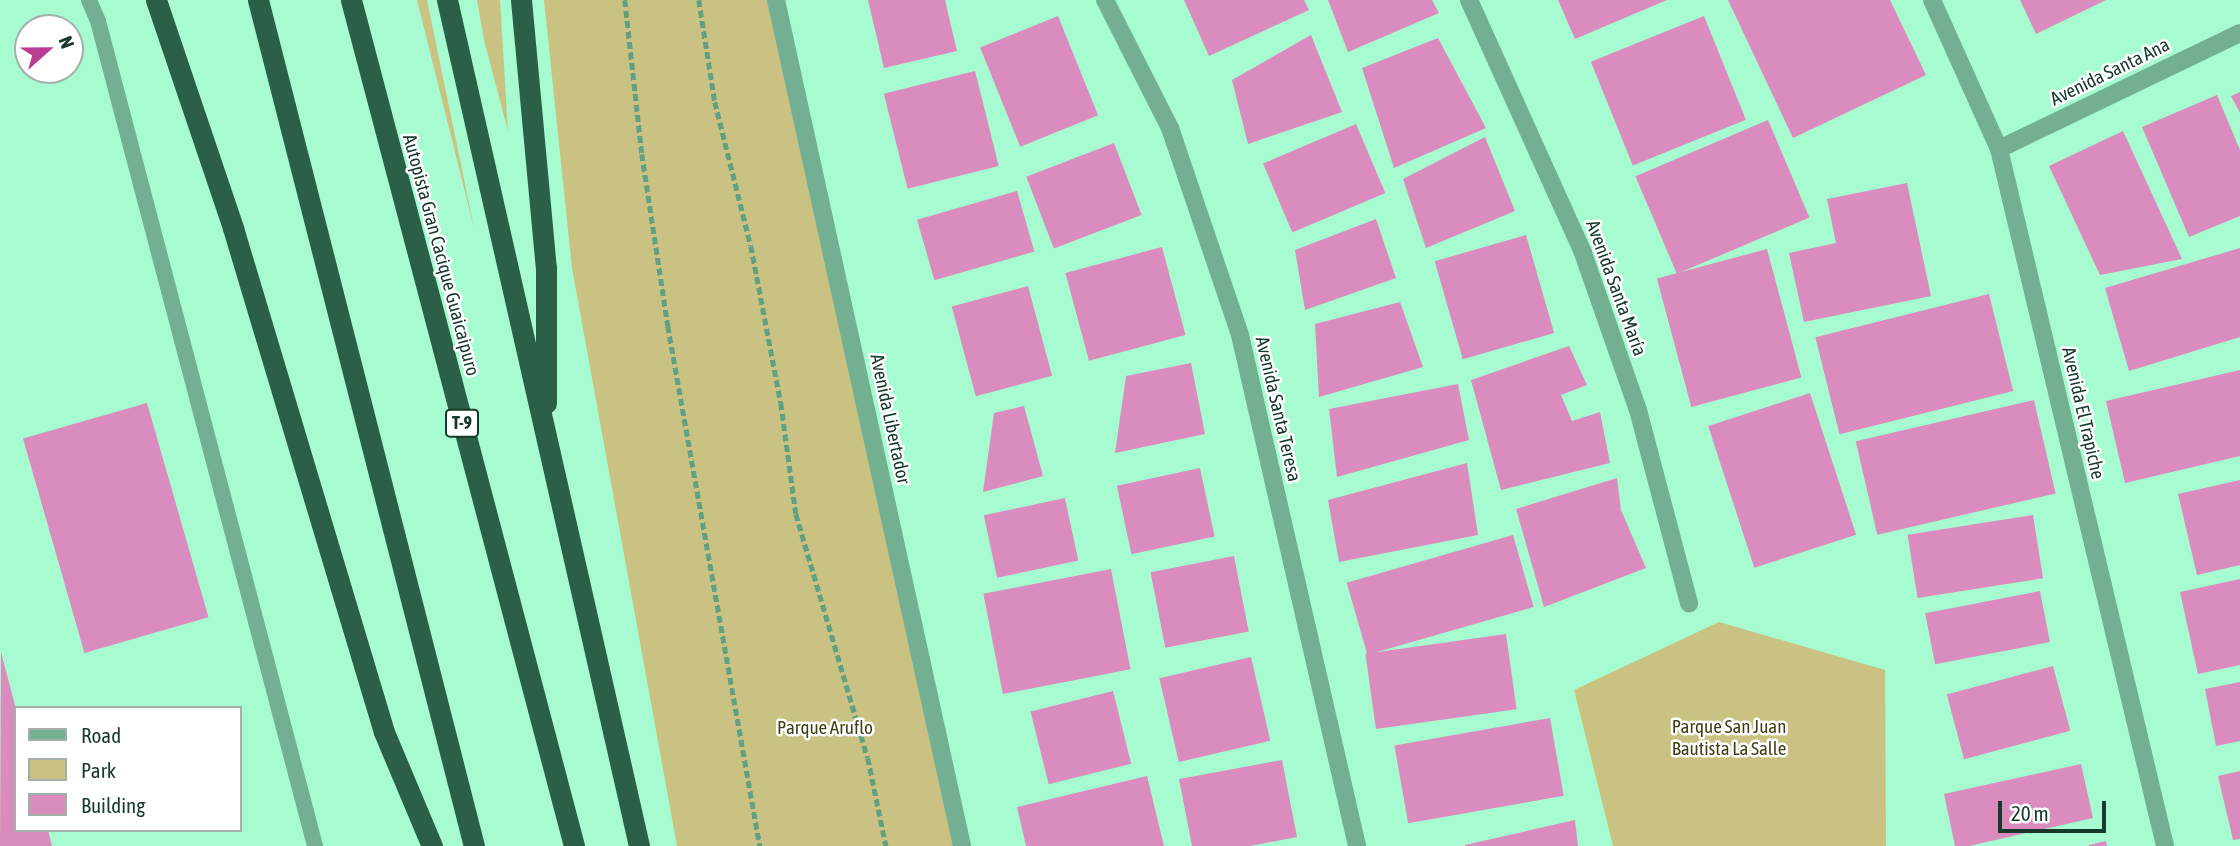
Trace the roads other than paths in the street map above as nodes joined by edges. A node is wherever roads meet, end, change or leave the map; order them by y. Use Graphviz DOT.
graph roads {
  1 [pos="89,0"];
  2 [pos="156,0"];
  3 [pos="258,0"];
  4 [pos="351,0"];
  5 [pos="447,0"];
  6 [pos="521,0"];
  7 [pos="776,0"];
  8 [pos="1105,0"];
  9 [pos="1469,0"];
  10 [pos="1932,0"];
  11 [pos="2240,33"];
  12 [pos="1999,149"];
  13 [pos="545,440"];
  14 [pos="1689,603"];
  15 [pos="315,846"];
  16 [pos="432,846"];
  17 [pos="474,846"];
  18 [pos="574,846"];
  19 [pos="639,846"];
  20 [pos="962,846"];
  21 [pos="1357,846"];
  22 [pos="2165,846"];
  1 -- 15 [label="lane"];
  2 -- 16 [label="highway"];
  3 -- 17 [label="highway"];
  4 -- 18 [label="highway, Autopista Gran Cacique Guaicaipuro / T-9"];
  5 -- 13 [label="highway"];
  6 -- 13 [label="highway"];
  7 -- 20 [label="street, Avenida Libertador"];
  8 -- 21 [label="street, Avenida Santa Teresa"];
  9 -- 14 [label="street, Avenida Santa María"];
  10 -- 12 [label="street, Avenida El Trapiche"];
  11 -- 12 [label="street, Avenida Santa Ana"];
  12 -- 22 [label="street, Avenida El Trapiche"];
  13 -- 19 [label="highway"];
}
